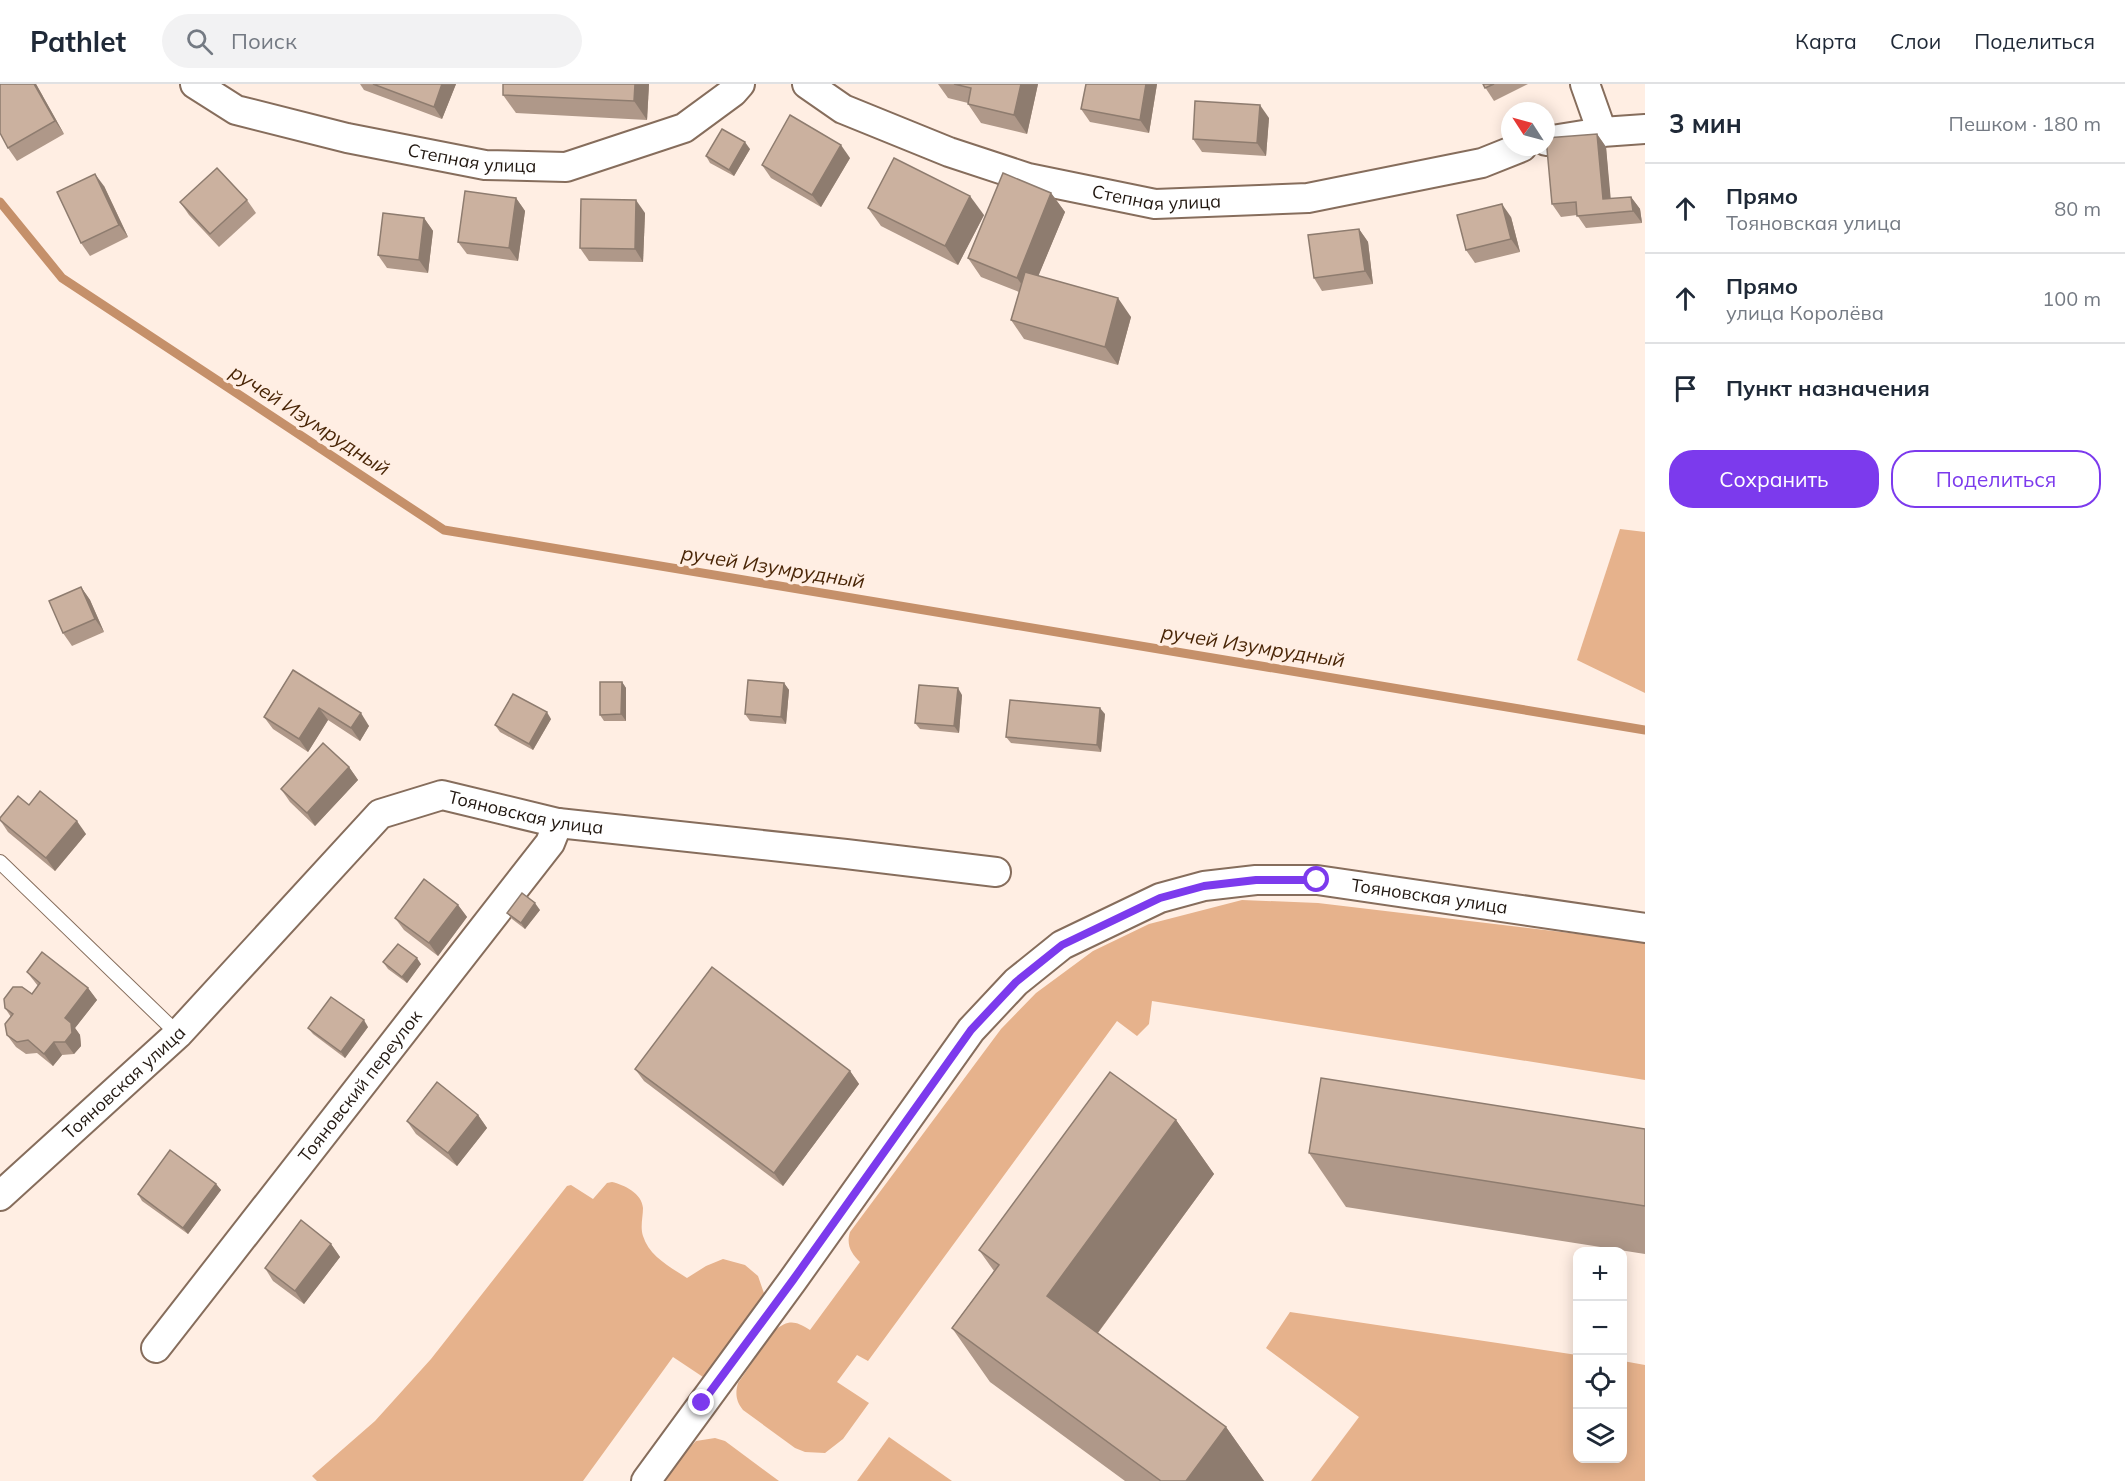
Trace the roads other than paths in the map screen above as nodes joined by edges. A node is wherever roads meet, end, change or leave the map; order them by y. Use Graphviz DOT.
graph roads {
  1 [pos="195,84"];
  2 [pos="740,84"];
  3 [pos="807,84"];
  4 [pos="1585,84"];
  5 [pos="1645,129"];
  6 [pos="1602,132"];
  7 [pos="1555,140"];
  8 [pos="1501,155"];
  9 [pos="558,823"];
  10 [pos="0,862"];
  11 [pos="996,872"];
  12 [pos="1645,928"];
  13 [pos="178,1034"];
  14 [pos="0,1196"];
  15 [pos="156,1348"];
  16 [pos="646,1481"];
  1 -- 2 [label="street, Степная улица"];
  3 -- 8 [label="street, Степная улица"];
  4 -- 6 [label="street"];
  5 -- 6 [label="street"];
  6 -- 7 [label="street"];
  9 -- 11 [label="street, Тояновская улица"];
  9 -- 13 [label="street, Тояновская улица"];
  9 -- 15 [label="street, Тояновский переулок"];
  10 -- 13 [label="lane"];
  12 -- 16 [label="street, Тояновская улица"];
  13 -- 14 [label="street, Тояновская улица"];
}
